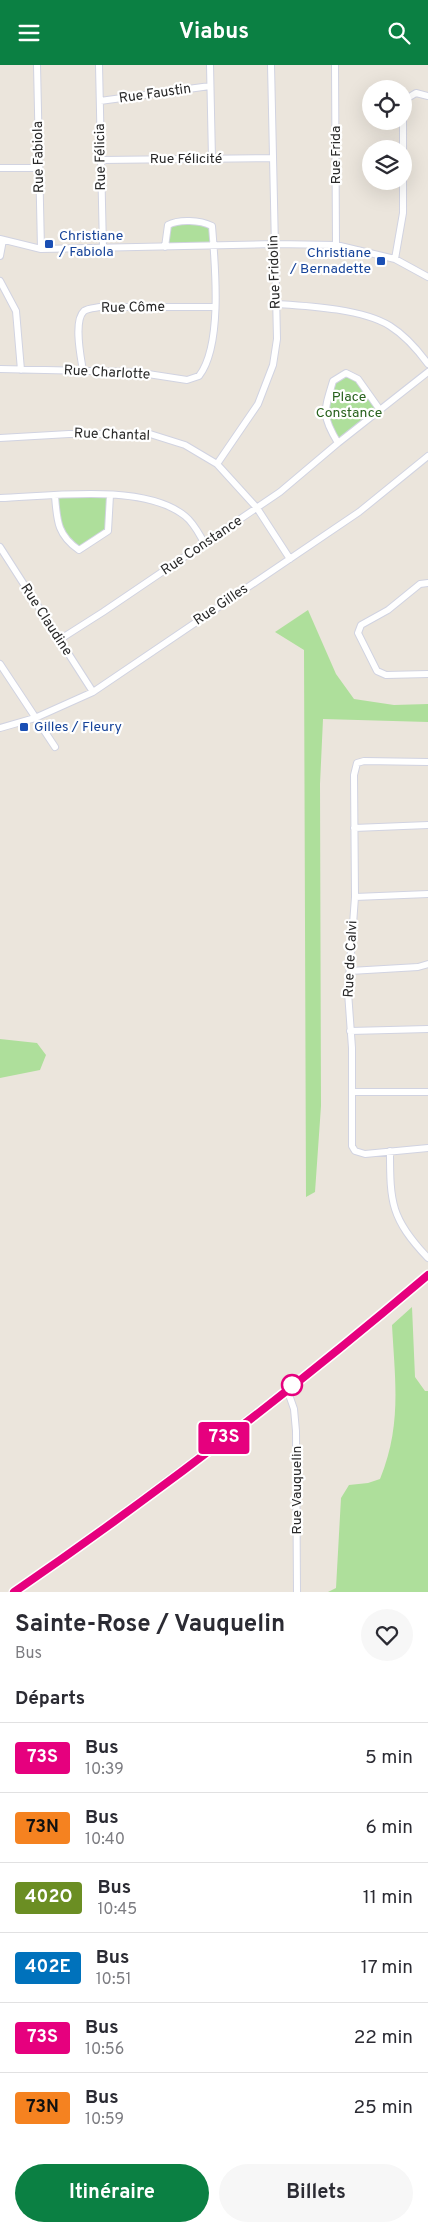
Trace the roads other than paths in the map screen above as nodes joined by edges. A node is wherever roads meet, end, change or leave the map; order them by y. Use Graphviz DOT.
graph roads {
  1 [pos="37,65"];
  2 [pos="99,65"];
  3 [pos="210,65"];
  4 [pos="271,65"];
  5 [pos="335,65"];
  6 [pos="210,87"];
  7 [pos="412,95"];
  8 [pos="428,96"];
  9 [pos="100,101"];
  10 [pos="272,158"];
  11 [pos="212,159"];
  12 [pos="101,160"];
  13 [pos="0,168"];
  14 [pos="39,168"];
  15 [pos="403,190"];
  16 [pos="2,240"];
  17 [pos="274,244"];
  18 [pos="336,245"];
  19 [pos="214,246"];
  20 [pos="164,247"];
  21 [pos="41,249"];
  22 [pos="103,249"];
  23 [pos="0,256"];
  24 [pos="396,259"];
  25 [pos="428,277"];
  26 [pos="0,281"];
  27 [pos="3,295"];
  28 [pos="278,305"];
  29 [pos="215,307"];
  30 [pos="428,363"];
  31 [pos="0,369"];
  32 [pos="21,370"];
  33 [pos="83,371"];
  34 [pos="428,372"];
  35 [pos="380,410"];
  36 [pos="0,438"];
  37 [pos="338,443"];
  38 [pos="428,456"];
  39 [pos="217,464"];
  40 [pos="110,495"];
  41 [pos="55,496"];
  42 [pos="0,498"];
  43 [pos="257,508"];
  44 [pos="205,543"];
  45 [pos="0,547"];
  46 [pos="290,559"];
  47 [pos="428,583"];
  48 [pos="59,640"];
  49 [pos="0,664"];
  50 [pos="428,674"];
  51 [pos="93,693"];
  52 [pos="35,718"];
  53 [pos="0,728"];
  54 [pos="55,747"];
  55 [pos="428,762"];
  56 [pos="428,825"];
  57 [pos="354,828"];
  58 [pos="428,894"];
  59 [pos="355,897"];
  60 [pos="428,964"];
  61 [pos="350,971"];
  62 [pos="428,1029"];
  63 [pos="350,1031"];
  64 [pos="353,1092"];
  65 [pos="428,1092"];
  66 [pos="428,1148"];
  67 [pos="390,1151"];
  68 [pos="428,1258"];
  69 [pos="428,1275"];
  70 [pos="287,1389"];
  71 [pos="14,1592"];
  72 [pos="298,1592"];
  1 -- 14 [label="street, Rue Fabiola"];
  2 -- 9 [label="street, Rue Félicia"];
  3 -- 6 [label="street"];
  4 -- 10 [label="street, Rue Fridolin"];
  5 -- 18 [label="street, Rue Frida"];
  6 -- 9 [label="street, Rue Faustin"];
  6 -- 11 [label="street"];
  7 -- 8 [label="street"];
  9 -- 12 [label="street, Rue Félicia"];
  10 -- 11 [label="street, Rue Félicité"];
  10 -- 17 [label="street, Rue Fridolin"];
  11 -- 12 [label="street, Rue Félicité"];
  12 -- 22 [label="street, Rue Félicia"];
  13 -- 14 [label="street"];
  14 -- 21 [label="street, Rue Fabiola"];
  15 -- 24 [label="street"];
  16 -- 21 [label="street"];
  16 -- 23 [label="street"];
  17 -- 18 [label="street"];
  17 -- 19 [label="street"];
  17 -- 28 [label="street, Rue Fridolin"];
  18 -- 24 [label="street"];
  19 -- 20 [label="street"];
  19 -- 20 [label="street, Rue Charlotte"];
  19 -- 29 [label="street, Rue Charlotte"];
  20 -- 22 [label="street"];
  21 -- 22 [label="street"];
  24 -- 25 [label="street"];
  26 -- 27 [label="street"];
  27 -- 32 [label="street"];
  28 -- 30 [label="street"];
  28 -- 39 [label="street, Rue Fridolin"];
  29 -- 33 [label="street, Rue Charlotte"];
  29 -- 33 [label="street, Rue Côme"];
  31 -- 32 [label="street, Rue Charlotte"];
  32 -- 33 [label="street, Rue Charlotte"];
  34 -- 35 [label="street, Rue Constance"];
  35 -- 37 [label="street, Rue Constance"];
  35 -- 37 [label="street"];
  36 -- 39 [label="street, Rue Chantal"];
  37 -- 43 [label="street, Rue Constance"];
  38 -- 46 [label="street, Rue Gilles"];
  39 -- 43 [label="street, Rue Chantal"];
  40 -- 41 [label="street"];
  40 -- 41 [label="street"];
  40 -- 44 [label="street"];
  41 -- 42 [label="street"];
  43 -- 44 [label="street, Rue Constance"];
  43 -- 46 [label="street, Rue Chantal"];
  44 -- 48 [label="street, Rue Constance"];
  45 -- 48 [label="street, Rue Claudine"];
  46 -- 51 [label="street, Rue Gilles"];
  47 -- 50 [label="street"];
  48 -- 51 [label="street, Rue Claudine"];
  49 -- 52 [label="street"];
  51 -- 52 [label="street, Rue Gilles"];
  52 -- 53 [label="street, Rue Gilles"];
  52 -- 54 [label="street"];
  55 -- 57 [label="street, Rue de Calvi"];
  56 -- 57 [label="street"];
  57 -- 59 [label="street, Rue de Calvi"];
  58 -- 59 [label="street"];
  59 -- 61 [label="street, Rue de Calvi"];
  60 -- 61 [label="street"];
  61 -- 63 [label="street, Rue de Calvi"];
  62 -- 63 [label="street"];
  63 -- 64 [label="street, Rue de Calvi"];
  64 -- 65 [label="street"];
  64 -- 67 [label="street, Rue de Calvi"];
  66 -- 67 [label="street, Rue de Calvi"];
  67 -- 68 [label="street"];
  69 -- 70 [label="street"];
  70 -- 71 [label="street"];
  70 -- 72 [label="street, Rue Vauquelin"];
}
